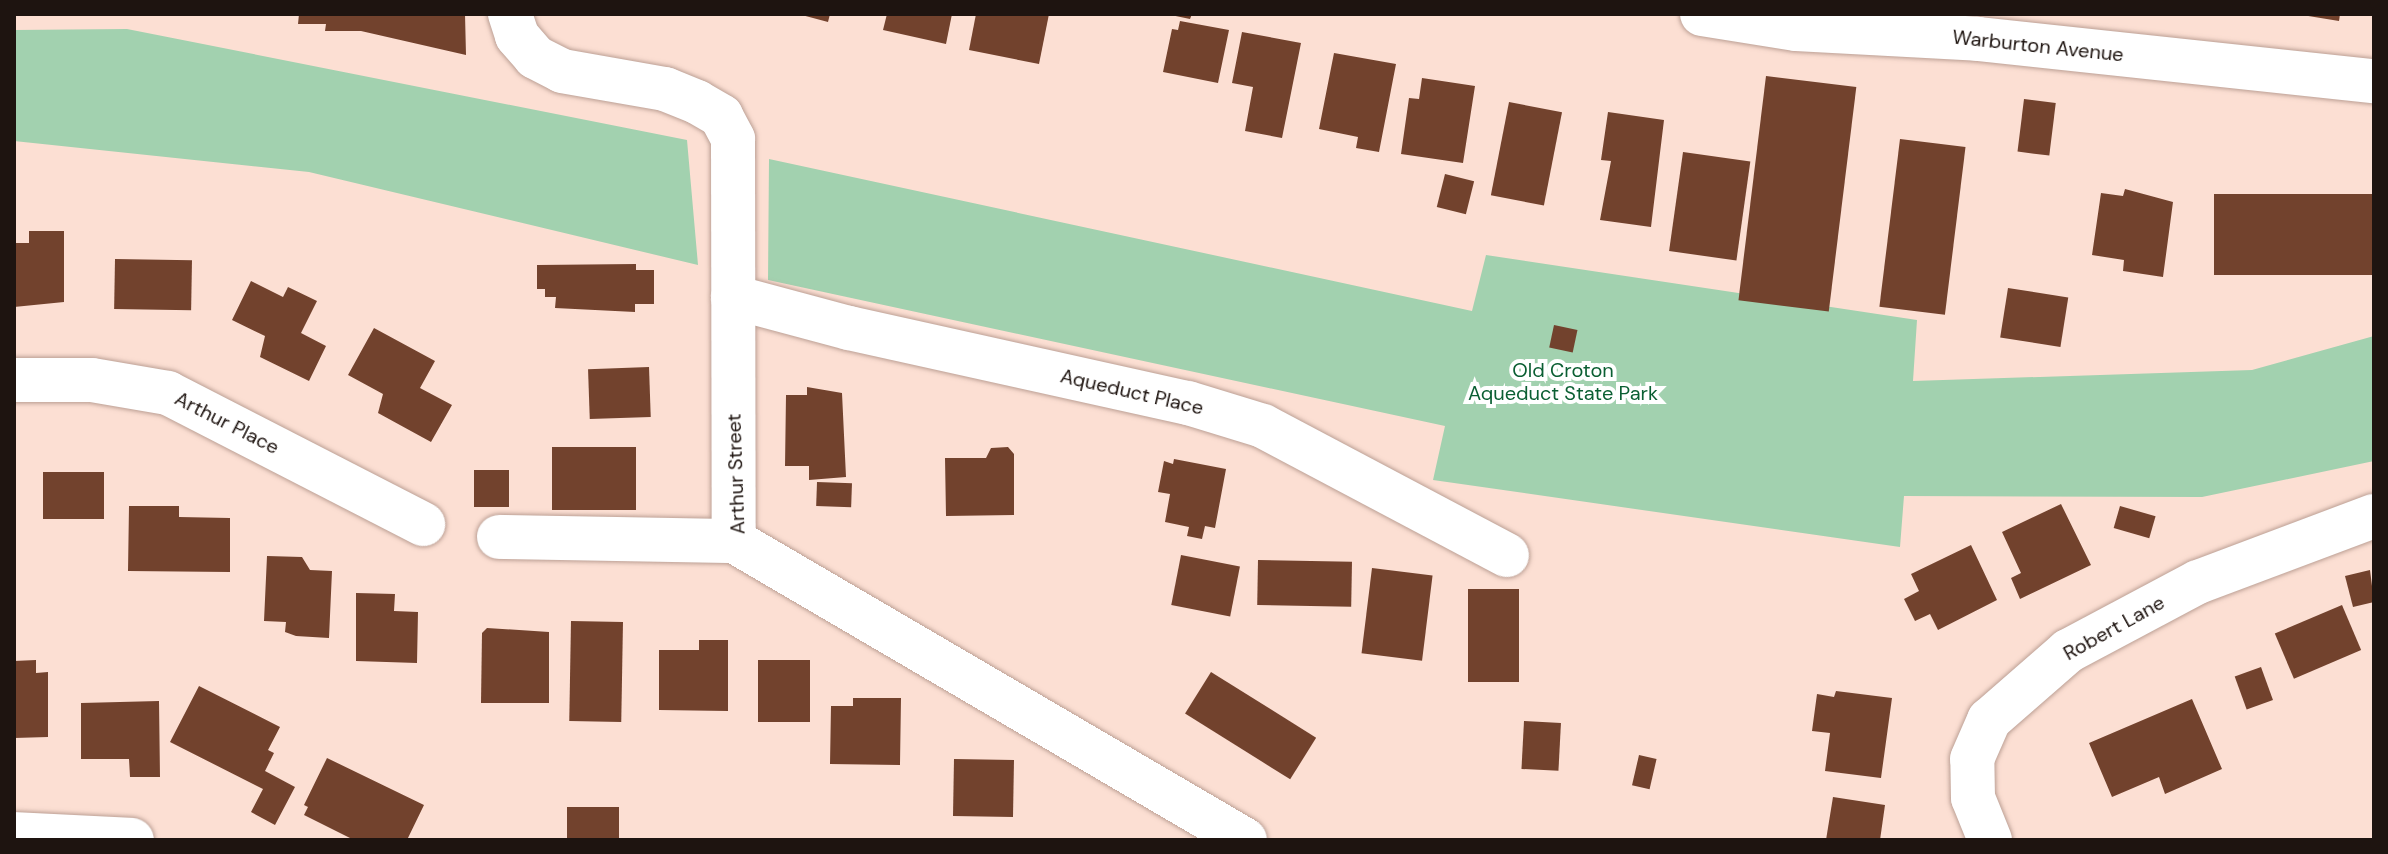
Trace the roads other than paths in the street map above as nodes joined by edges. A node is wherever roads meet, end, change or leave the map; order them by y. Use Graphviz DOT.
graph roads {
  1 [pos="510,14"];
  2 [pos="1702,14"];
  3 [pos="2374,81"];
  4 [pos="733,297"];
  5 [pos="14,380"];
  6 [pos="2374,516"];
  7 [pos="423,524"];
  8 [pos="499,537"];
  9 [pos="734,541"];
  10 [pos="1507,555"];
  11 [pos="14,834"];
  12 [pos="132,840"];
  13 [pos="1245,840"];
  14 [pos="1990,840"];
  1 -- 4 [label="street, Arthur Street"];
  2 -- 3 [label="street, Warburton Avenue"];
  4 -- 9 [label="street, Arthur Street"];
  4 -- 10 [label="street, Aqueduct Place"];
  5 -- 7 [label="street, Arthur Place"];
  6 -- 14 [label="street, Robert Lane"];
  8 -- 9 [label="street"];
  9 -- 13 [label="street, Arthur Street"];
  11 -- 12 [label="street"];
}
